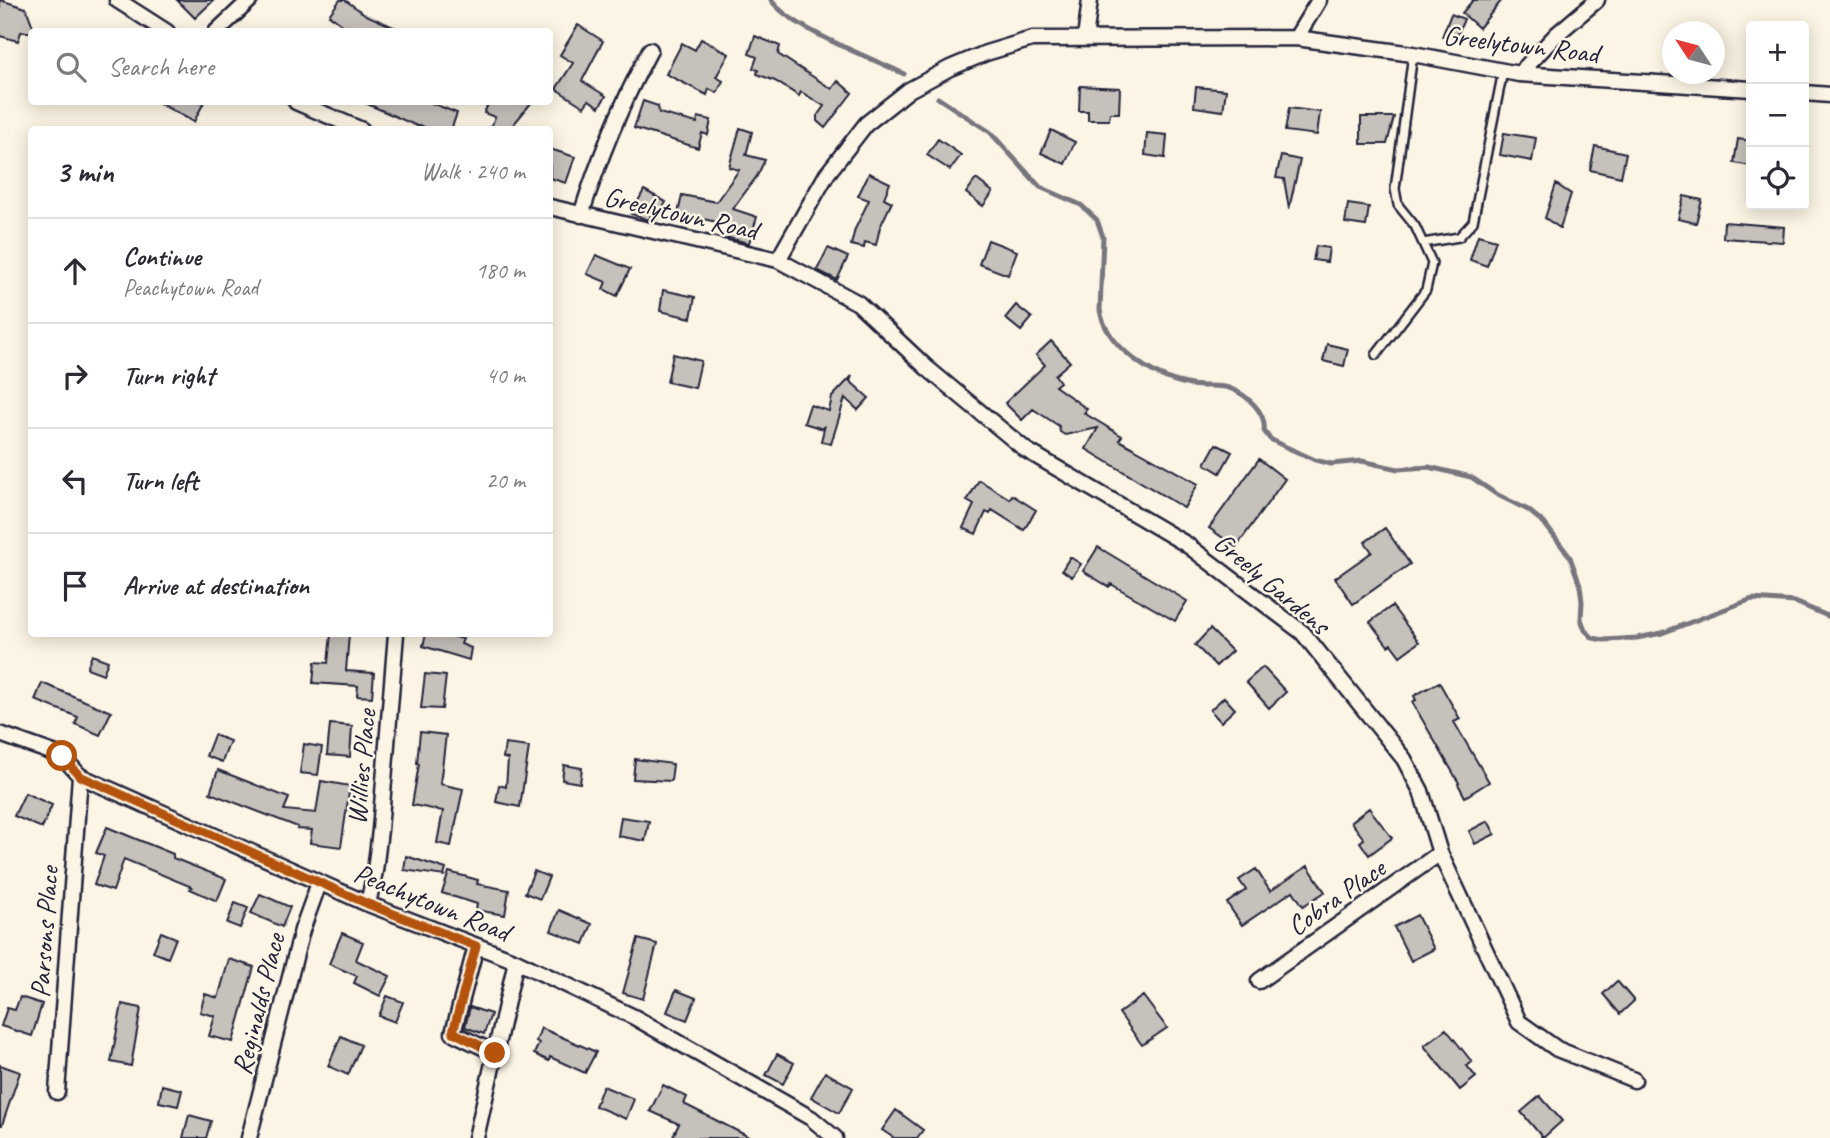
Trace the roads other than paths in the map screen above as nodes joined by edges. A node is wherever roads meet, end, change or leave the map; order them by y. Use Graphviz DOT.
graph roads {
  1 [pos="117,0"];
  2 [pos="250,0"];
  3 [pos="1090,0"];
  4 [pos="1319,0"];
  5 [pos="1597,0"];
  6 [pos="161,28"];
  7 [pos="220,28"];
  8 [pos="1296,38"];
  9 [pos="1085,39"];
  10 [pos="650,50"];
  11 [pos="1413,54"];
  12 [pos="1503,71"];
  13 [pos="1519,74"];
  14 [pos="1746,89"];
  15 [pos="1809,93"];
  16 [pos="1830,95"];
  17 [pos="303,105"];
  18 [pos="353,126"];
  19 [pos="553,208"];
  20 [pos="581,215"];
  21 [pos="1423,243"];
  22 [pos="778,260"];
  23 [pos="1377,355"];
  24 [pos="396,637"];
  25 [pos="0,734"];
  26 [pos="80,776"];
  27 [pos="1440,853"];
  28 [pos="319,883"];
  29 [pos="368,904"];
  30 [pos="476,946"];
  31 [pos="516,961"];
  32 [pos="1259,981"];
  33 [pos="495,1053"];
  34 [pos="1634,1080"];
  35 [pos="57,1092"];
  36 [pos="249,1138"];
  37 [pos="476,1138"];
  38 [pos="835,1138"];
  1 -- 6 [label="street"];
  2 -- 7 [label="street"];
  3 -- 9 [label="street"];
  4 -- 8 [label="street"];
  5 -- 13 [label="street"];
  8 -- 9 [label="street, Greelytown Road"];
  8 -- 11 [label="street, Greelytown Road"];
  9 -- 22 [label="street, Greelytown Road"];
  10 -- 20 [label="street"];
  11 -- 12 [label="street, Greelytown Road"];
  11 -- 21 [label="lane"];
  12 -- 13 [label="street, Greelytown Road"];
  12 -- 21 [label="lane"];
  13 -- 14 [label="street, Greelytown Road"];
  15 -- 16 [label="street"];
  17 -- 18 [label="street"];
  19 -- 20 [label="street, Greelytown Road"];
  20 -- 22 [label="street, Greelytown Road"];
  21 -- 23 [label="lane"];
  22 -- 27 [label="street, Greely Gardens"];
  24 -- 29 [label="street, Willies Place"];
  25 -- 26 [label="street, Peachytown Road"];
  26 -- 28 [label="street, Peachytown Road"];
  26 -- 35 [label="street, Parsons Place"];
  27 -- 32 [label="street, Cobra Place"];
  27 -- 34 [label="street, Greely Gardens"];
  28 -- 29 [label="street, Peachytown Road"];
  28 -- 36 [label="street, Reginalds Place"];
  29 -- 30 [label="street, Peachytown Road"];
  30 -- 31 [label="street, Peachytown Road"];
  30 -- 33 [label="street"];
  31 -- 33 [label="street"];
  31 -- 38 [label="street, Peachytown Road"];
  33 -- 37 [label="street"];
}
